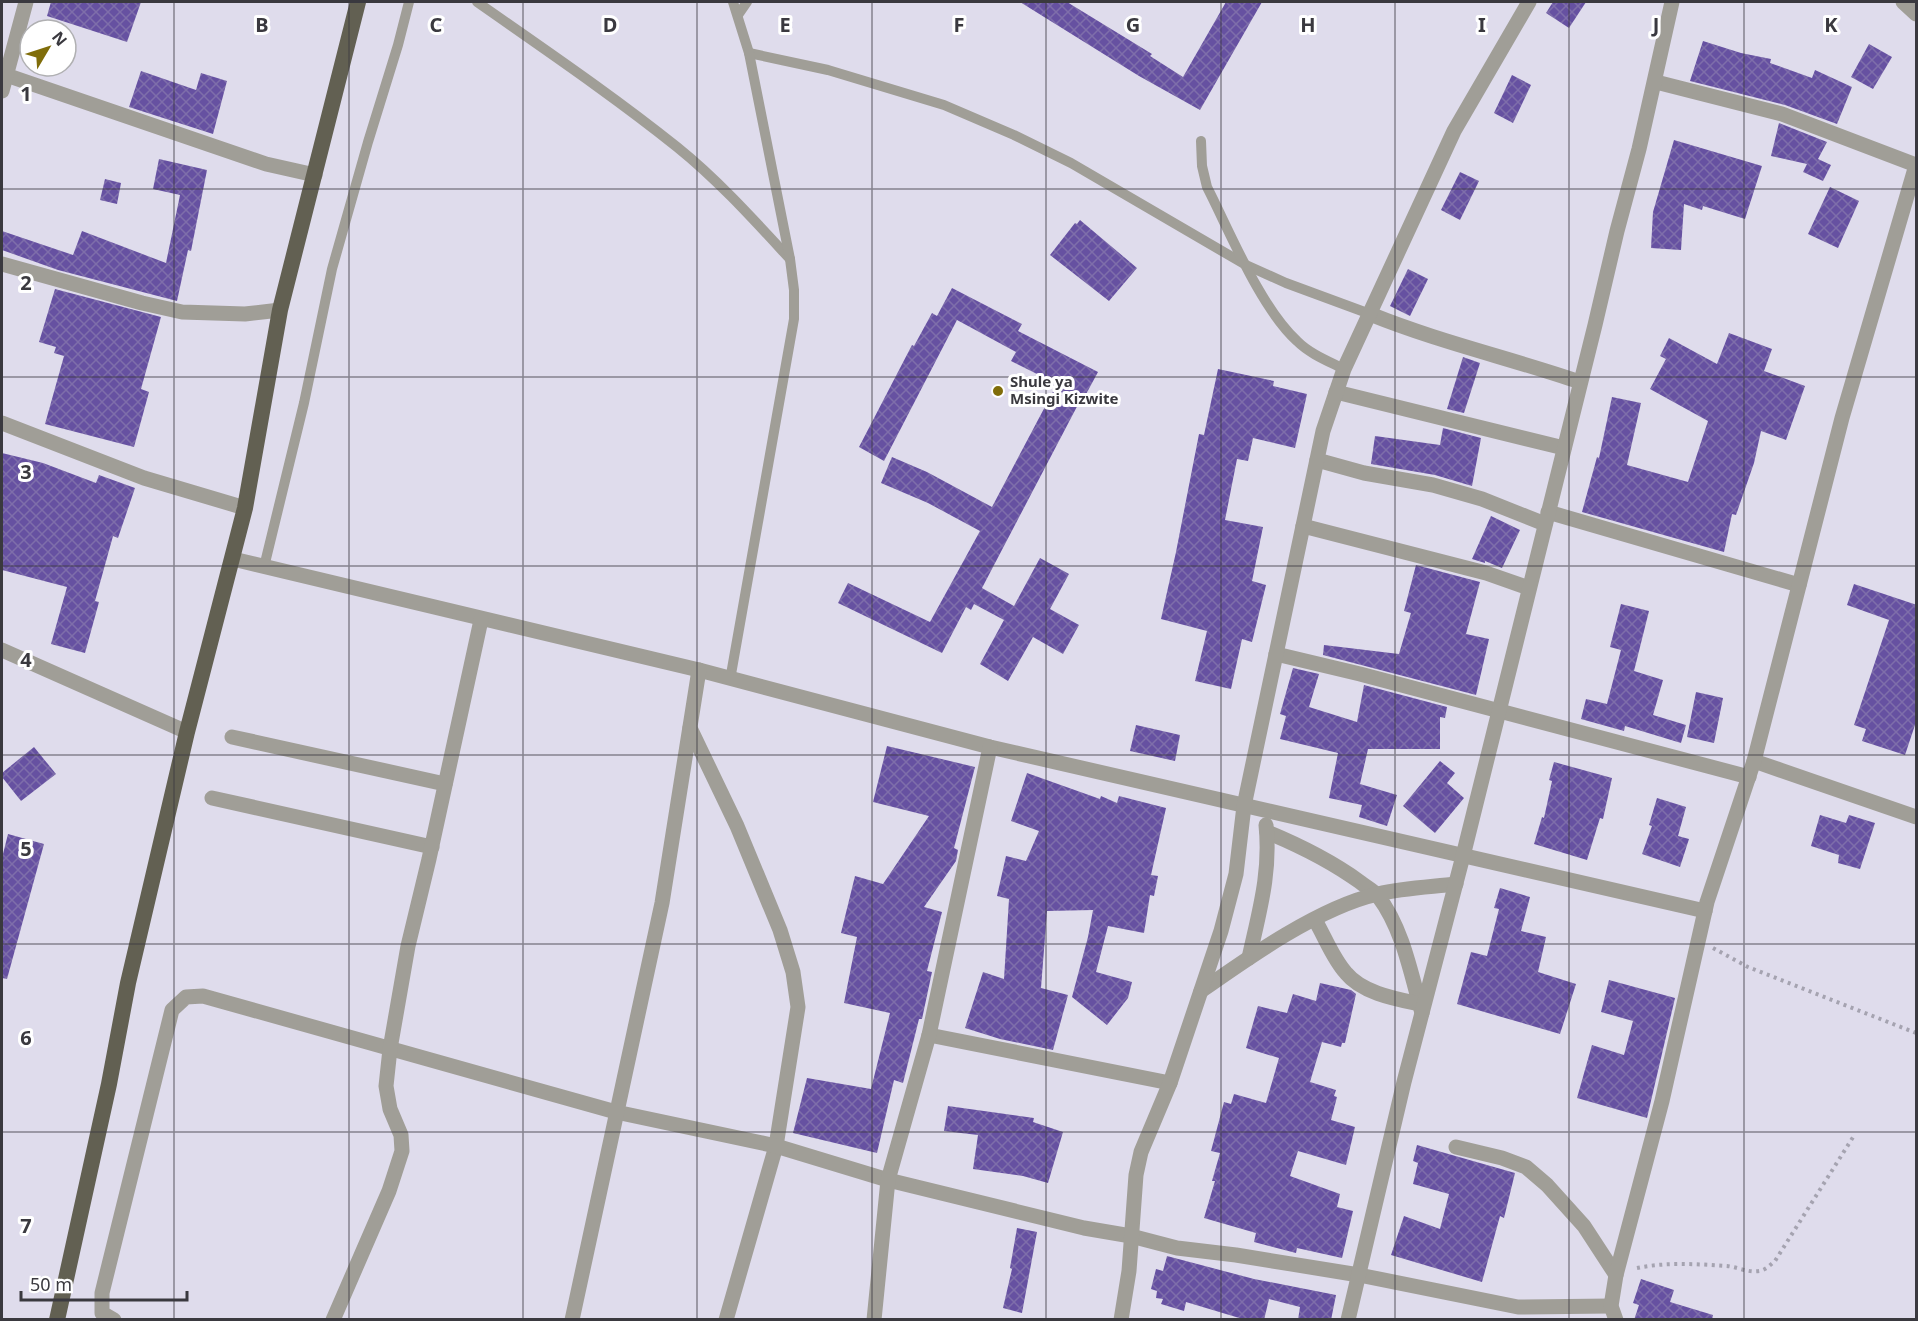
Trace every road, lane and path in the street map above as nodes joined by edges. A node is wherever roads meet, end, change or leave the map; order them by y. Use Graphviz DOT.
graph roads {
  1 [pos="26,2"];
  2 [pos="358,2"];
  3 [pos="409,2"];
  4 [pos="477,2"];
  5 [pos="733,2"];
  6 [pos="747,2"];
  7 [pos="1529,2"];
  8 [pos="1672,2"];
  9 [pos="1903,2"];
  10 [pos="1917,14"];
  11 [pos="738,15"];
  12 [pos="2,26"];
  13 [pos="17,32"];
  14 [pos="748,53"];
  15 [pos="6,75"];
  16 [pos="1656,82"];
  17 [pos="2,91"];
  18 [pos="1201,141"];
  19 [pos="1916,165"];
  20 [pos="315,175"];
  21 [pos="790,259"];
  22 [pos="2,264"];
  23 [pos="1246,265"];
  24 [pos="280,310"];
  25 [pos="1370,314"];
  26 [pos="1344,369"];
  27 [pos="1580,382"];
  28 [pos="1336,392"];
  29 [pos="2,423"];
  30 [pos="1564,448"];
  31 [pos="1317,460"];
  32 [pos="244,508"];
  33 [pos="1547,518"];
  34 [pos="1303,526"];
  35 [pos="233,560"];
  36 [pos="264,567"];
  37 [pos="1799,585"];
  38 [pos="1529,588"];
  39 [pos="481,620"];
  40 [pos="2,650"];
  41 [pos="1276,654"];
  42 [pos="699,670"];
  43 [pos="730,680"];
  44 [pos="1499,711"];
  45 [pos="690,728"];
  46 [pos="187,732"];
  47 [pos="232,737"];
  48 [pos="990,747"];
  49 [pos="1755,761"];
  50 [pos="1749,777"];
  51 [pos="445,784"];
  52 [pos="212,798"];
  53 [pos="1244,806"];
  54 [pos="1265,810"];
  55 [pos="1917,817"];
  56 [pos="1267,832"];
  57 [pos="432,847"];
  58 [pos="1463,856"];
  59 [pos="1456,884"];
  60 [pos="1377,894"];
  61 [pos="1705,911"];
  62 [pos="1315,920"];
  63 [pos="1699,941"];
  64 [pos="1249,958"];
  65 [pos="1201,991"];
  66 [pos="1421,1008"];
  67 [pos="1917,1033"];
  68 [pos="929,1035"];
  69 [pos="390,1049"];
  70 [pos="1170,1083"];
  71 [pos="616,1112"];
  72 [pos="1855,1134"];
  73 [pos="776,1146"];
  74 [pos="1456,1147"];
  75 [pos="888,1180"];
  76 [pos="1131,1236"];
  77 [pos="1617,1270"];
  78 [pos="1359,1275"];
  79 [pos="1502,1312"];
  80 [pos="1613,1313"];
  81 [pos="57,1320"];
  82 [pos="114,1320"];
  83 [pos="333,1320"];
  84 [pos="572,1320"];
  85 [pos="726,1320"];
  86 [pos="874,1320"];
  87 [pos="1121,1320"];
  88 [pos="1348,1320"];
  1 -- 13 [label="street"];
  2 -- 20 [label="highway"];
  3 -- 36 [label="lane"];
  4 -- 21 [label="lane"];
  5 -- 11 [label="lane"];
  6 -- 11 [label="lane"];
  7 -- 25 [label="street"];
  8 -- 16 [label="street"];
  9 -- 10 [label="street"];
  11 -- 14 [label="lane"];
  12 -- 13 [label="street"];
  13 -- 15 [label="street"];
  14 -- 21 [label="lane"];
  14 -- 23 [label="lane"];
  15 -- 17 [label="street"];
  15 -- 20 [label="street"];
  16 -- 19 [label="street"];
  16 -- 27 [label="street"];
  18 -- 23 [label="lane"];
  19 -- 37 [label="street"];
  20 -- 24 [label="highway"];
  21 -- 43 [label="lane"];
  22 -- 24 [label="street"];
  23 -- 25 [label="lane"];
  23 -- 26 [label="lane"];
  24 -- 32 [label="highway"];
  25 -- 26 [label="street"];
  25 -- 27 [label="street"];
  26 -- 28 [label="street"];
  27 -- 30 [label="street"];
  28 -- 30 [label="street"];
  28 -- 31 [label="street"];
  29 -- 32 [label="street"];
  30 -- 33 [label="street"];
  31 -- 33 [label="street"];
  31 -- 34 [label="street"];
  32 -- 35 [label="highway"];
  33 -- 37 [label="street"];
  33 -- 38 [label="street"];
  34 -- 38 [label="street"];
  34 -- 41 [label="street"];
  35 -- 36 [label="street"];
  35 -- 46 [label="highway"];
  36 -- 39 [label="street"];
  37 -- 49 [label="street"];
  38 -- 44 [label="street"];
  39 -- 42 [label="street"];
  39 -- 51 [label="street"];
  40 -- 46 [label="street"];
  41 -- 44 [label="street"];
  41 -- 53 [label="street"];
  42 -- 43 [label="street"];
  42 -- 45 [label="street"];
  43 -- 48 [label="street"];
  44 -- 50 [label="street"];
  44 -- 58 [label="street"];
  45 -- 71 [label="street"];
  45 -- 73 [label="street"];
  46 -- 81 [label="highway"];
  47 -- 51 [label="street"];
  48 -- 53 [label="street"];
  48 -- 68 [label="street"];
  49 -- 50 [label="street"];
  49 -- 55 [label="street"];
  50 -- 61 [label="street"];
  51 -- 57 [label="street"];
  52 -- 57 [label="street"];
  53 -- 54 [label="street"];
  53 -- 65 [label="street"];
  54 -- 56 [label="street"];
  54 -- 58 [label="street"];
  56 -- 60 [label="street"];
  56 -- 64 [label="street"];
  57 -- 69 [label="street"];
  58 -- 59 [label="street"];
  58 -- 61 [label="street"];
  59 -- 60 [label="street"];
  59 -- 66 [label="street"];
  60 -- 62 [label="street"];
  60 -- 66 [label="street"];
  61 -- 63 [label="street"];
  62 -- 64 [label="street"];
  62 -- 66 [label="street"];
  63 -- 67 [label="path"];
  63 -- 77 [label="street"];
  64 -- 65 [label="street"];
  65 -- 70 [label="street"];
  66 -- 78 [label="street"];
  68 -- 70 [label="street"];
  68 -- 75 [label="street"];
  69 -- 71 [label="street"];
  69 -- 82 [label="street"];
  69 -- 83 [label="street"];
  70 -- 76 [label="street"];
  71 -- 73 [label="street"];
  71 -- 84 [label="street"];
  72 -- 77 [label="path"];
  73 -- 75 [label="street"];
  73 -- 85 [label="street"];
  74 -- 77 [label="street"];
  75 -- 76 [label="street"];
  75 -- 86 [label="street"];
  76 -- 78 [label="street"];
  76 -- 87 [label="street"];
  77 -- 80 [label="street"];
  78 -- 79 [label="street"];
  78 -- 88 [label="street"];
  79 -- 80 [label="street"];
}
